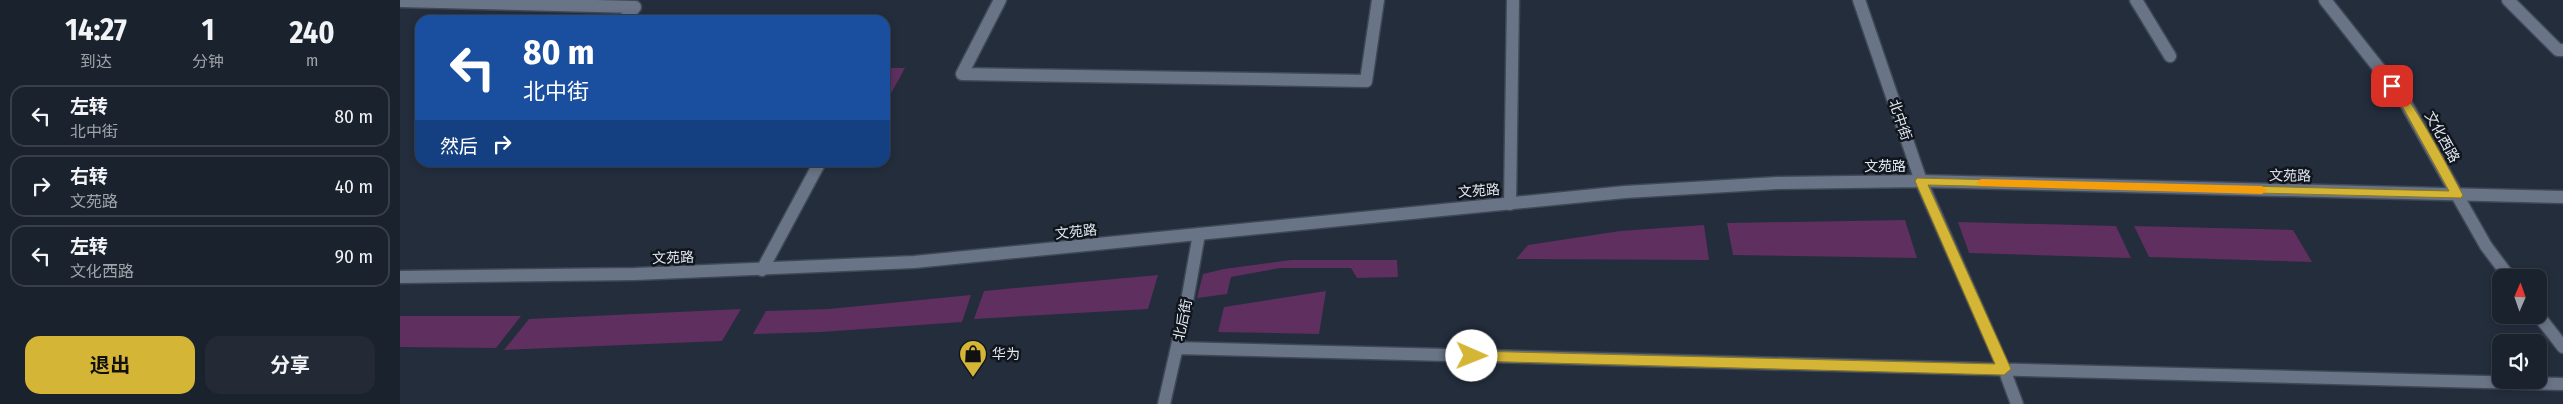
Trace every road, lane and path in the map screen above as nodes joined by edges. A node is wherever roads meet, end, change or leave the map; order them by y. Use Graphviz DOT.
graph roads {
  1 [pos="1000,0"];
  2 [pos="1378,0"];
  3 [pos="1513,0"];
  4 [pos="1859,0"];
  5 [pos="2136,0"];
  6 [pos="2325,0"];
  7 [pos="2508,0"];
  8 [pos="400,1"];
  9 [pos="628,15"];
  10 [pos="2563,50"];
  11 [pos="2170,56"];
  12 [pos="817,167"];
  13 [pos="1921,181"];
  14 [pos="2458,195"];
  15 [pos="2563,198"];
  16 [pos="1510,204"];
  17 [pos="1199,234"];
  18 [pos="2503,269"];
  19 [pos="762,270"];
  20 [pos="400,277"];
  21 [pos="2545,324"];
  22 [pos="2563,347"];
  23 [pos="1177,348"];
  24 [pos="2004,369"];
  25 [pos="2563,384"];
  26 [pos="1164,404"];
  27 [pos="2017,404"];
  1 -- 2 [label="street"];
  3 -- 16 [label="street"];
  4 -- 13 [label="street, 北中街"];
  5 -- 11 [label="street"];
  6 -- 14 [label="street, 文化西路"];
  7 -- 10 [label="street"];
  8 -- 9 [label="street"];
  12 -- 19 [label="street"];
  13 -- 14 [label="street, 文苑路"];
  13 -- 16 [label="street, 文苑路"];
  13 -- 24 [label="street, 北中街"];
  14 -- 15 [label="street, 文苑路"];
  14 -- 18 [label="street, 文化西路"];
  16 -- 17 [label="street, 文苑路"];
  17 -- 19 [label="street, 文苑路"];
  17 -- 23 [label="street, 北后街"];
  19 -- 20 [label="street, 文苑路"];
  21 -- 22 [label="street"];
  23 -- 24 [label="street"];
  23 -- 26 [label="street, 北后街"];
  24 -- 25 [label="street"];
  24 -- 27 [label="street, 北中街"];
}
